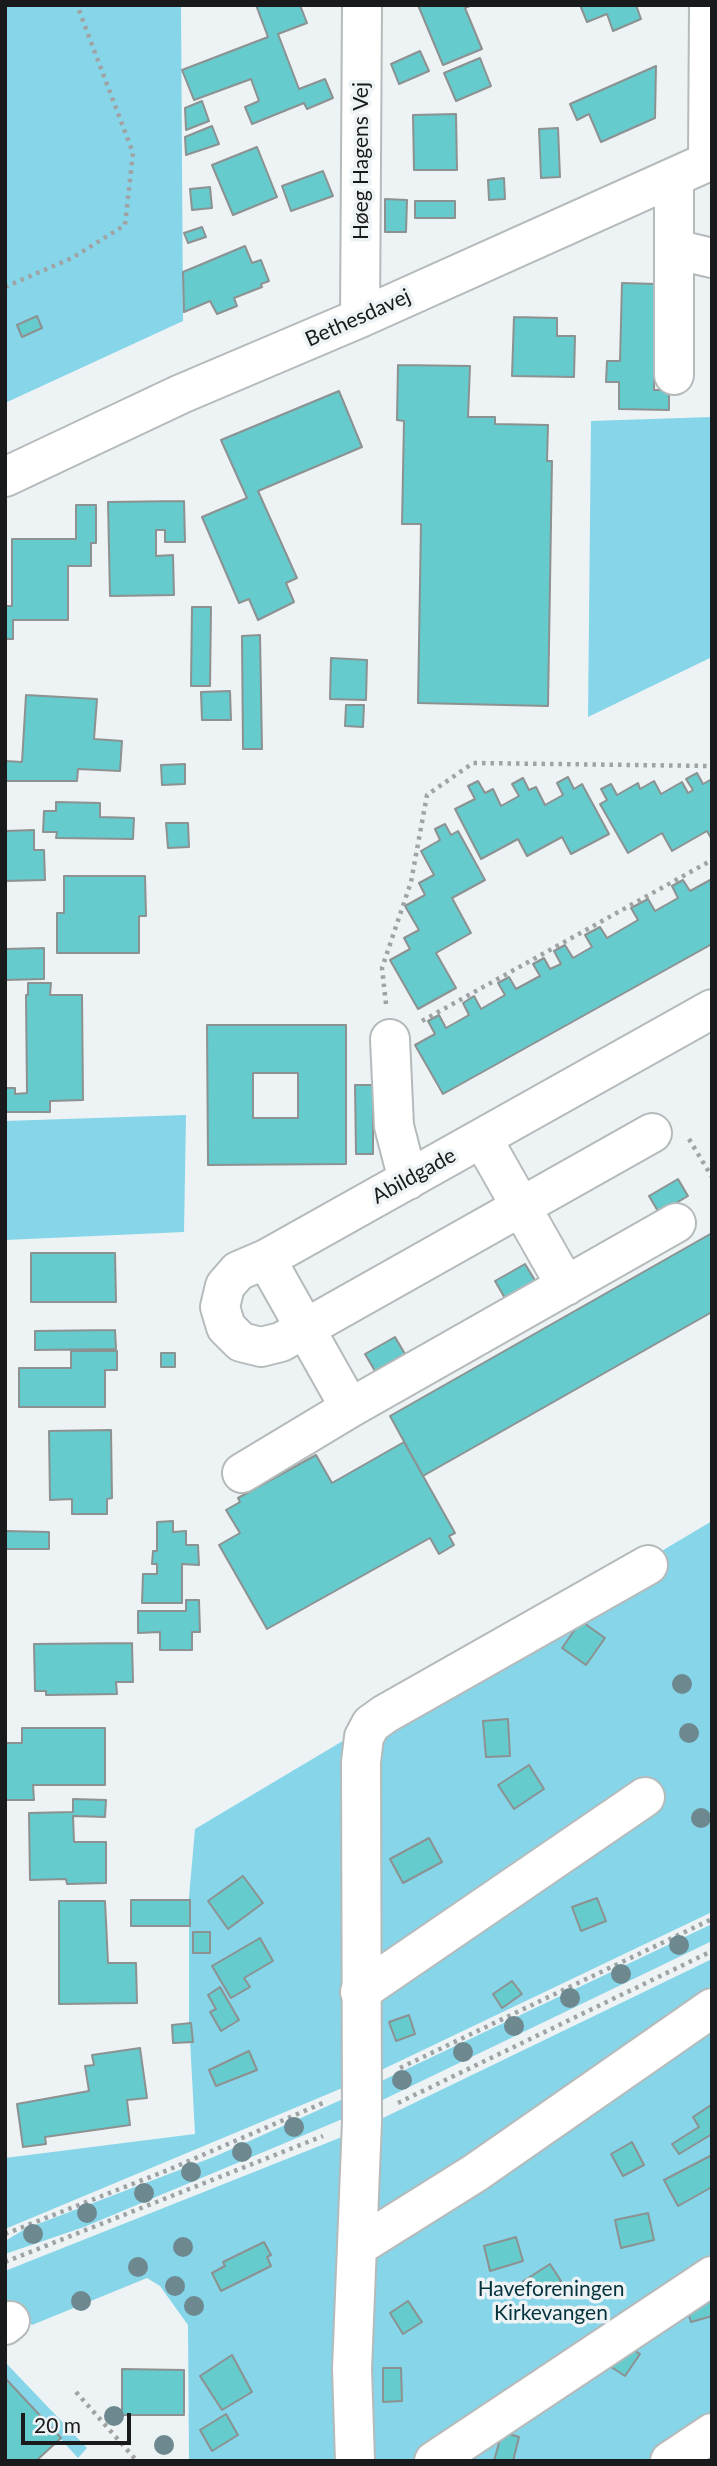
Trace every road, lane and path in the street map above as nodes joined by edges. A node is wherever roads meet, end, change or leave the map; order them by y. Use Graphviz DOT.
graph roads {
  1 [pos="77,5"];
  2 [pos="362,5"];
  3 [pos="709,5"];
  4 [pos="710,161"];
  5 [pos="674,177"];
  6 [pos="674,249"];
  7 [pos="712,258"];
  8 [pos="5,287"];
  9 [pos="360,318"];
  10 [pos="674,375"];
  11 [pos="5,477"];
  12 [pos="712,766"];
  13 [pos="712,860"];
  14 [pos="712,1009"];
  15 [pos="390,1039"];
  16 [pos="652,1133"];
  17 [pos="482,1138"];
  18 [pos="408,1180"];
  19 [pos="521,1208"];
  20 [pos="676,1223"];
  21 [pos="265,1259"];
  22 [pos="566,1286"];
  23 [pos="305,1330"];
  24 [pos="350,1408"];
  25 [pos="242,1473"];
  26 [pos="648,1565"];
  27 [pos="645,1797"];
  28 [pos="360,1992"];
  29 [pos="712,2008"];
  30 [pos="357,2248"];
  31 [pos="712,2276"];
  32 [pos="76,2392"];
  33 [pos="712,2432"];
  34 [pos="137,2461"];
  35 [pos="355,2461"];
  36 [pos="434,2461"];
  37 [pos="670,2461"];
  1 -- 8 [label="path"];
  2 -- 9 [label="street, Høeg Hagens Vej"];
  3 -- 4 [label="street"];
  4 -- 5 [label="street, Bethesdavej"];
  5 -- 6 [label="street"];
  5 -- 9 [label="street, Bethesdavej"];
  6 -- 7 [label="street"];
  6 -- 10 [label="street"];
  9 -- 11 [label="street, Bethesdavej"];
  12 -- 15 [label="path"];
  13 -- 15 [label="path"];
  14 -- 17 [label="street, Abildgade"];
  15 -- 18 [label="street"];
  16 -- 19 [label="street"];
  17 -- 18 [label="street, Abildgade"];
  17 -- 19 [label="street"];
  18 -- 21 [label="street, Abildgade"];
  19 -- 22 [label="street"];
  19 -- 23 [label="street"];
  20 -- 22 [label="street"];
  21 -- 23 [label="street"];
  21 -- 23 [label="street"];
  22 -- 24 [label="street"];
  23 -- 24 [label="street"];
  24 -- 25 [label="street"];
  26 -- 28 [label="street"];
  27 -- 28 [label="street"];
  28 -- 30 [label="street"];
  29 -- 30 [label="street"];
  30 -- 35 [label="street"];
  31 -- 36 [label="street"];
  32 -- 34 [label="path"];
  33 -- 37 [label="street"];
}
